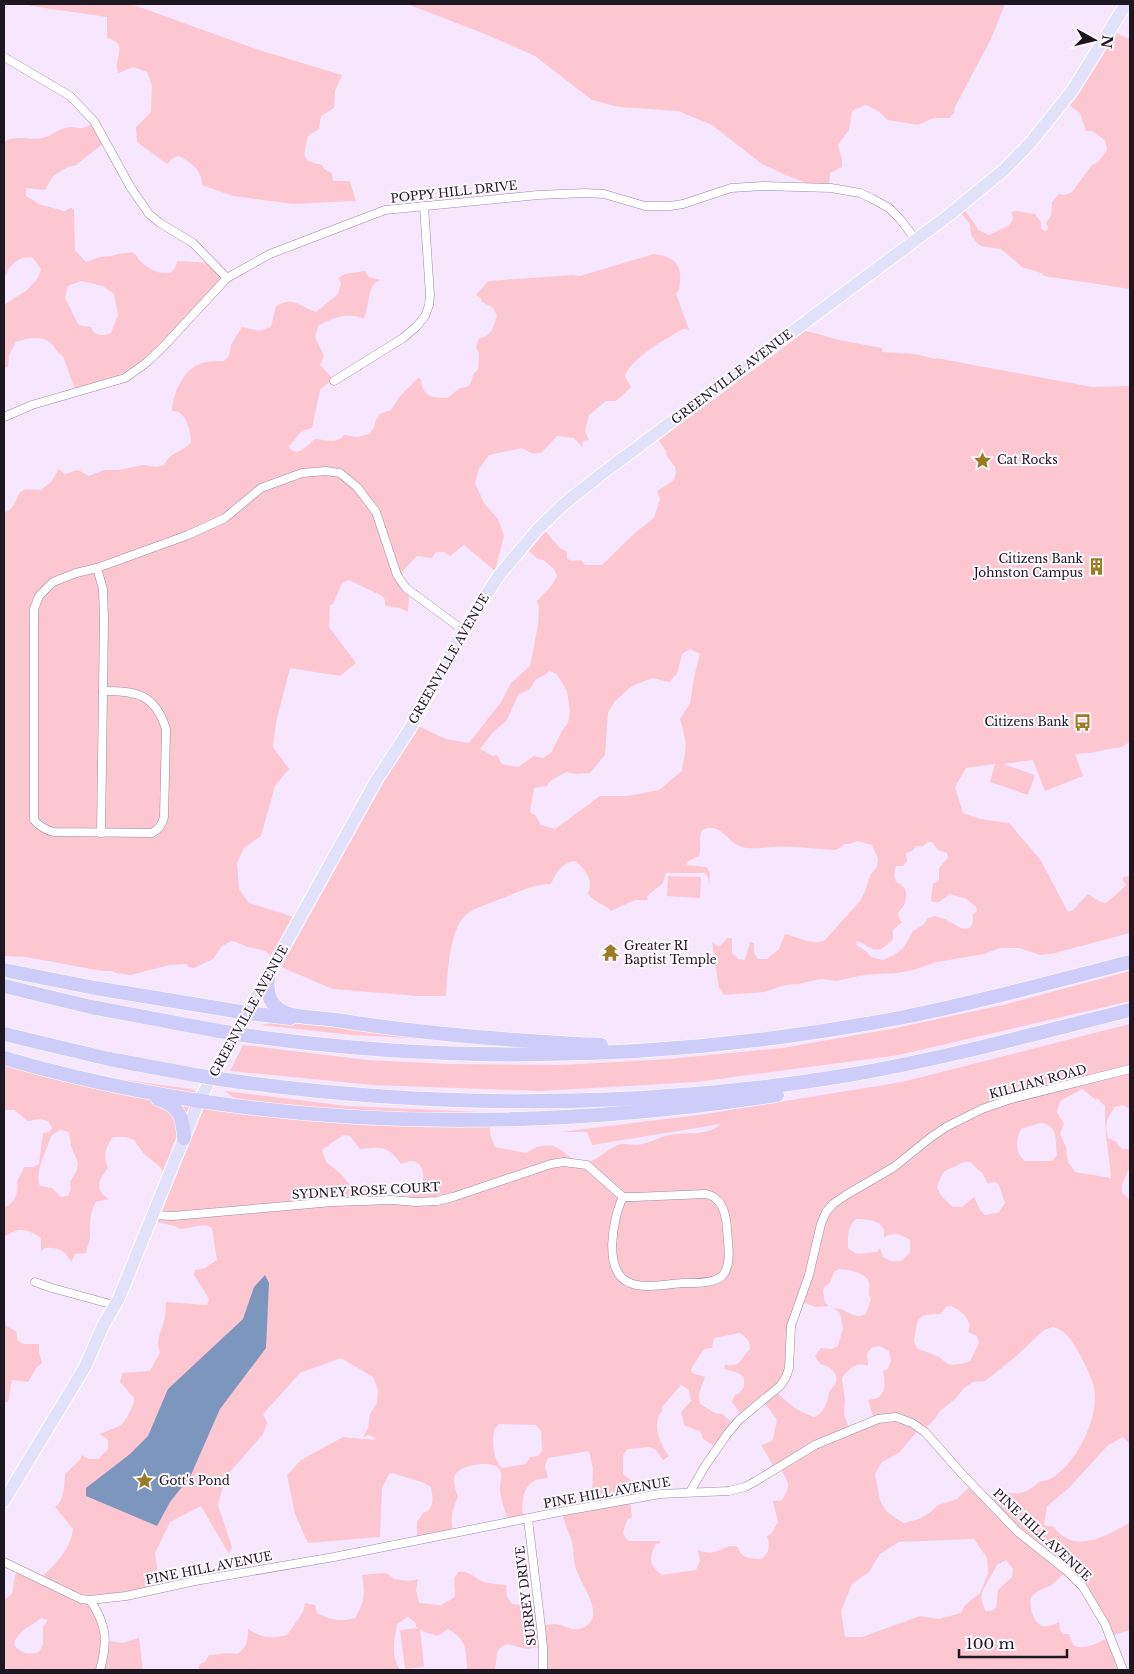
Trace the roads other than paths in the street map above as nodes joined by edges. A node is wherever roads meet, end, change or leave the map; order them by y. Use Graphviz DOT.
graph roads {
  1 [pos="1126,4"];
  2 [pos="4,57"];
  3 [pos="424,206"];
  4 [pos="916,240"];
  5 [pos="227,278"];
  6 [pos="334,381"];
  7 [pos="4,417"];
  8 [pos="97,568"];
  9 [pos="463,630"];
  10 [pos="103,690"];
  11 [pos="101,832"];
  12 [pos="1130,962"];
  13 [pos="4,970"];
  14 [pos="269,973"];
  15 [pos="4,986"];
  16 [pos="1130,1010"];
  17 [pos="247,1013"];
  18 [pos="358,1024"];
  19 [pos="4,1034"];
  20 [pos="657,1050"];
  21 [pos="4,1058"];
  22 [pos="904,1064"];
  23 [pos="1130,1069"];
  24 [pos="120,1086"];
  25 [pos="199,1101"];
  26 [pos="184,1138"];
  27 [pos="623,1196"];
  28 [pos="153,1216"];
  29 [pos="35,1282"];
  30 [pos="114,1305"];
  31 [pos="690,1492"];
  32 [pos="4,1501"];
  33 [pos="528,1519"];
  34 [pos="4,1562"];
  35 [pos="90,1600"];
  36 [pos="100,1670"];
  37 [pos="542,1670"];
  38 [pos="1123,1670"];
  1 -- 4 [label="main road, GREENVILLE AVENUE"];
  2 -- 5 [label="street"];
  3 -- 4 [label="street, POPPY HILL DRIVE"];
  3 -- 5 [label="street, POPPY HILL DRIVE"];
  3 -- 6 [label="street"];
  4 -- 9 [label="main road, GREENVILLE AVENUE"];
  5 -- 7 [label="street, POPPY HILL DRIVE"];
  8 -- 9 [label="street"];
  8 -- 10 [label="street"];
  8 -- 11 [label="street"];
  9 -- 14 [label="main road, GREENVILLE AVENUE"];
  10 -- 11 [label="street"];
  10 -- 11 [label="street"];
  12 -- 20 [label="highway"];
  13 -- 17 [label="highway"];
  14 -- 17 [label="main road, GREENVILLE AVENUE"];
  14 -- 18 [label="highway"];
  15 -- 20 [label="highway, bridge"];
  16 -- 22 [label="highway"];
  17 -- 18 [label="highway"];
  17 -- 25 [label="main road, GREENVILLE AVENUE"];
  18 -- 20 [label="highway"];
  19 -- 22 [label="highway, bridge"];
  21 -- 24 [label="highway"];
  22 -- 25 [label="highway"];
  23 -- 31 [label="street, KILLIAN ROAD"];
  24 -- 25 [label="highway"];
  24 -- 26 [label="highway"];
  25 -- 26 [label="main road, GREENVILLE AVENUE"];
  26 -- 28 [label="main road, GREENVILLE AVENUE"];
  27 -- 27 [label="street"];
  27 -- 28 [label="street, SYDNEY ROSE COURT"];
  28 -- 30 [label="main road, GREENVILLE AVENUE"];
  29 -- 30 [label="street"];
  30 -- 32 [label="main road, GREENVILLE AVENUE"];
  31 -- 33 [label="street, PINE HILL AVENUE"];
  31 -- 38 [label="street, PINE HILL AVENUE"];
  33 -- 35 [label="street, PINE HILL AVENUE"];
  33 -- 37 [label="street, SURREY DRIVE"];
  34 -- 35 [label="street, PINE HILL AVENUE"];
  35 -- 36 [label="street"];
}
